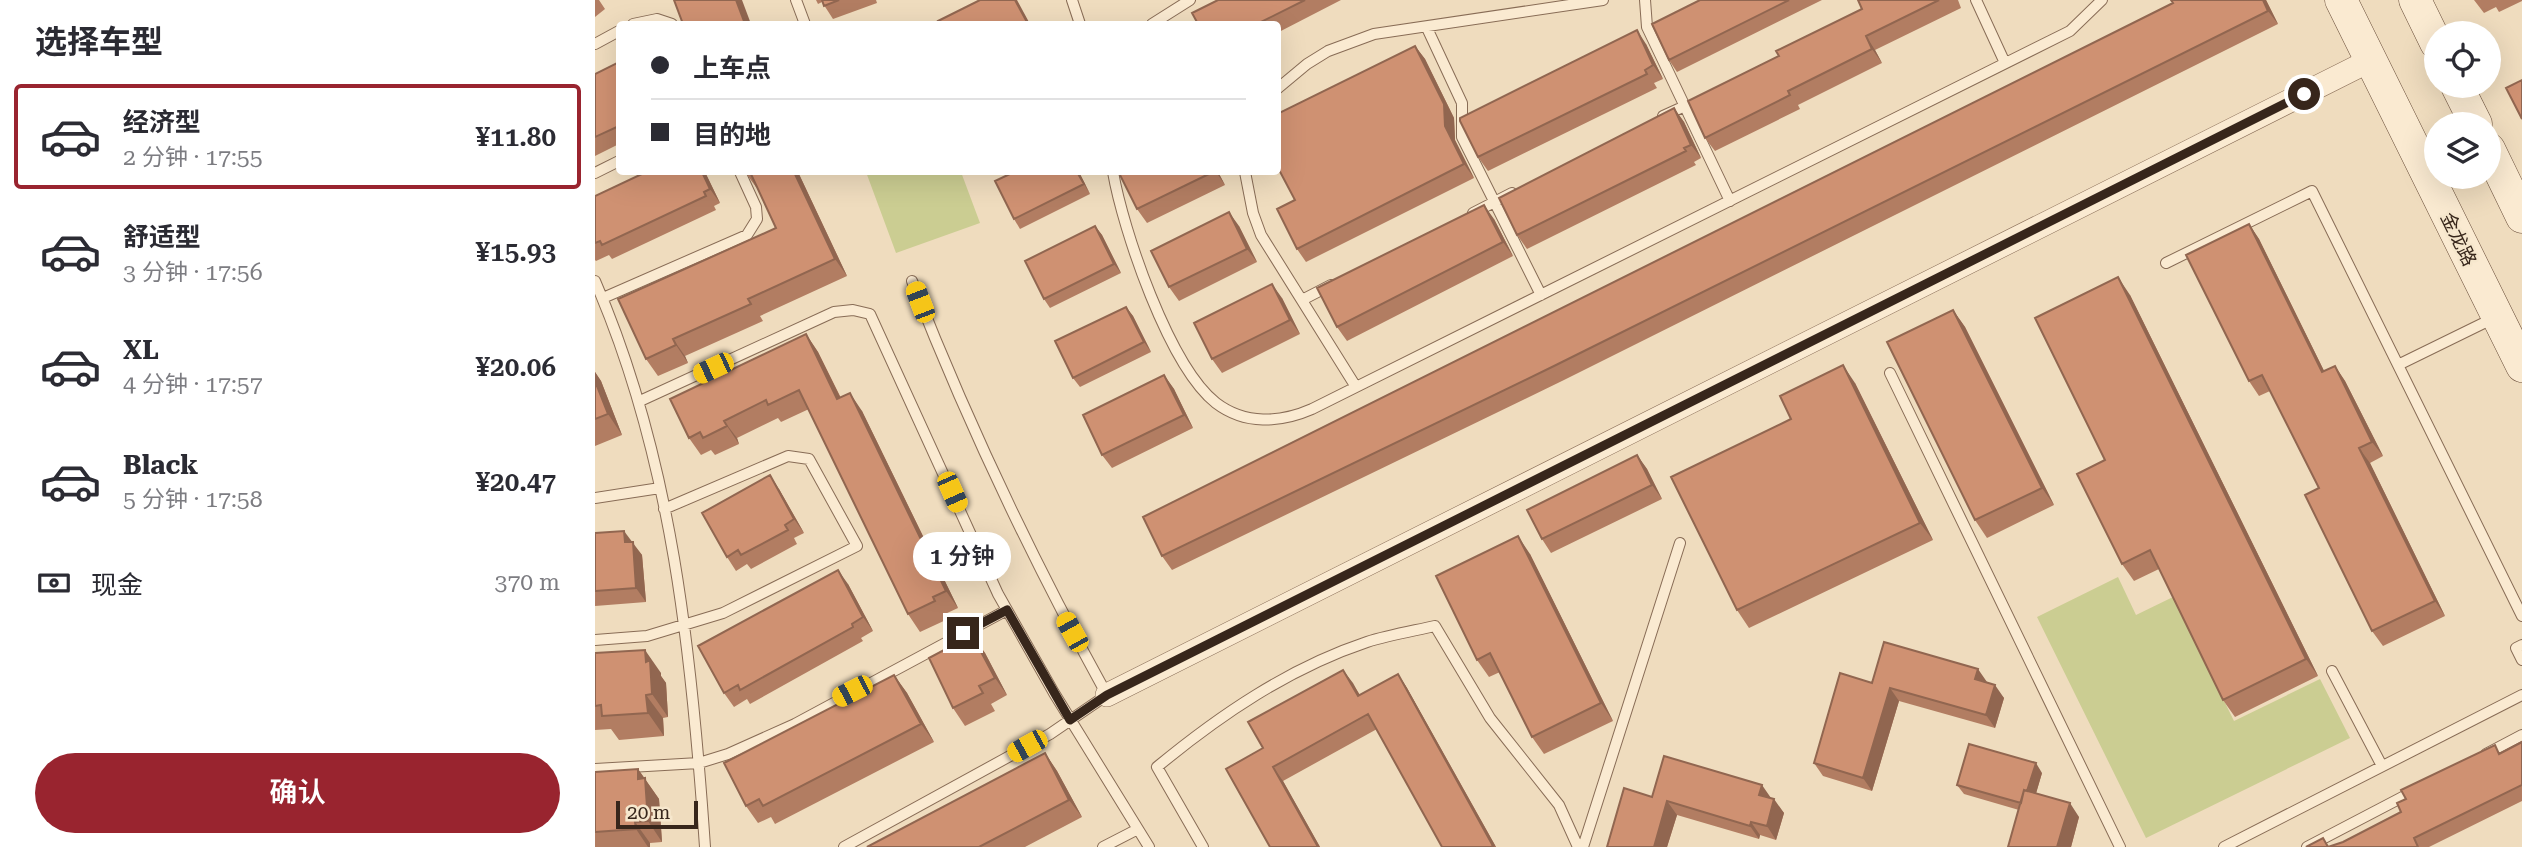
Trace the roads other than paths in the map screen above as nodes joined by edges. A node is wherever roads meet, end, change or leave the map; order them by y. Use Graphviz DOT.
graph roads {
  1 [pos="796,0"];
  2 [pos="1072,0"];
  3 [pos="1190,0"];
  4 [pos="1603,0"];
  5 [pos="1645,0"];
  6 [pos="1976,0"];
  7 [pos="2102,0"];
  8 [pos="2341,0"];
  9 [pos="2415,0"];
  10 [pos="804,21"];
  11 [pos="1079,21"];
  12 [pos="1157,21"];
  13 [pos="2425,21"];
  14 [pos="1427,28"];
  15 [pos="616,34"];
  16 [pos="595,44"];
  17 [pos="2371,60"];
  18 [pos="2005,63"];
  19 [pos="1281,86"];
  20 [pos="1685,106"];
  21 [pos="1649,124"];
  22 [pos="616,162"];
  23 [pos="595,173"];
  24 [pos="2501,174"];
  25 [pos="741,175"];
  26 [pos="1114,175"];
  27 [pos="1246,175"];
  28 [pos="1519,190"];
  29 [pos="1730,201"];
  30 [pos="1495,202"];
  31 [pos="2522,217"];
  32 [pos="1459,220"];
  33 [pos="2166,263"];
  34 [pos="595,281"];
  35 [pos="912,281"];
  36 [pos="1338,282"];
  37 [pos="1541,295"];
  38 [pos="603,298"];
  39 [pos="1302,300"];
  40 [pos="2498,317"];
  41 [pos="2398,365"];
  42 [pos="2522,366"];
  43 [pos="1890,373"];
  44 [pos="1356,387"];
  45 [pos="640,401"];
  46 [pos="660,488"];
  47 [pos="595,498"];
  48 [pos="664,509"];
  49 [pos="1680,543"];
  50 [pos="1007,610"];
  51 [pos="2522,616"];
  52 [pos="683,627"];
  53 [pos="595,640"];
  54 [pos="2522,645"];
  55 [pos="2522,660"];
  56 [pos="2332,671"];
  57 [pos="1107,695"];
  58 [pos="2522,695"];
  59 [pos="1070,720"];
  60 [pos="2522,736"];
  61 [pos="2474,761"];
  62 [pos="699,763"];
  63 [pos="2382,766"];
  64 [pos="595,769"];
  65 [pos="2425,786"];
  66 [pos="1137,829"];
  67 [pos="705,847"];
  68 [pos="844,847"];
  69 [pos="1103,847"];
  70 [pos="1149,847"];
  71 [pos="1203,847"];
  72 [pos="1581,847"];
  73 [pos="2120,847"];
  74 [pos="2224,847"];
  75 [pos="2307,847"];
  1 -- 10 [label="lane"];
  2 -- 11 [label="lane"];
  3 -- 12 [label="lane"];
  4 -- 14 [label="lane"];
  5 -- 20 [label="lane"];
  6 -- 18 [label="lane"];
  7 -- 18 [label="lane"];
  8 -- 17 [label="main road, 金龙路"];
  9 -- 13 [label="main road"];
  14 -- 19 [label="lane"];
  14 -- 30 [label="lane"];
  15 -- 16 [label="lane"];
  17 -- 40 [label="main road, 金龙路"];
  17 -- 57 [label="street"];
  18 -- 29 [label="lane"];
  20 -- 21 [label="lane"];
  20 -- 29 [label="lane"];
  22 -- 23 [label="lane"];
  24 -- 31 [label="main road"];
  25 -- 38 [label="lane"];
  26 -- 44 [label="lane"];
  27 -- 39 [label="lane"];
  28 -- 30 [label="lane"];
  29 -- 37 [label="lane"];
  30 -- 32 [label="lane"];
  30 -- 37 [label="lane"];
  33 -- 41 [label="lane"];
  34 -- 38 [label="lane"];
  35 -- 57 [label="lane"];
  36 -- 39 [label="lane"];
  37 -- 44 [label="lane"];
  38 -- 45 [label="lane"];
  39 -- 44 [label="lane"];
  40 -- 41 [label="lane"];
  40 -- 42 [label="main road, 金龙路"];
  41 -- 51 [label="lane"];
  43 -- 73 [label="lane"];
  45 -- 46 [label="lane"];
  45 -- 50 [label="lane"];
  46 -- 47 [label="lane"];
  46 -- 48 [label="lane"];
  48 -- 52 [label="lane"];
  48 -- 52 [label="lane"];
  49 -- 72 [label="lane"];
  50 -- 59 [label="lane"];
  50 -- 62 [label="lane"];
  52 -- 53 [label="lane"];
  52 -- 62 [label="lane"];
  54 -- 55 [label="lane"];
  56 -- 63 [label="lane"];
  57 -- 59 [label="lane"];
  58 -- 63 [label="lane"];
  59 -- 66 [label="lane"];
  59 -- 68 [label="lane"];
  60 -- 61 [label="lane"];
  62 -- 64 [label="lane"];
  62 -- 67 [label="lane"];
  63 -- 74 [label="lane"];
  65 -- 75 [label="lane"];
  66 -- 69 [label="lane"];
  66 -- 70 [label="lane"];
  71 -- 72 [label="lane"];
}
